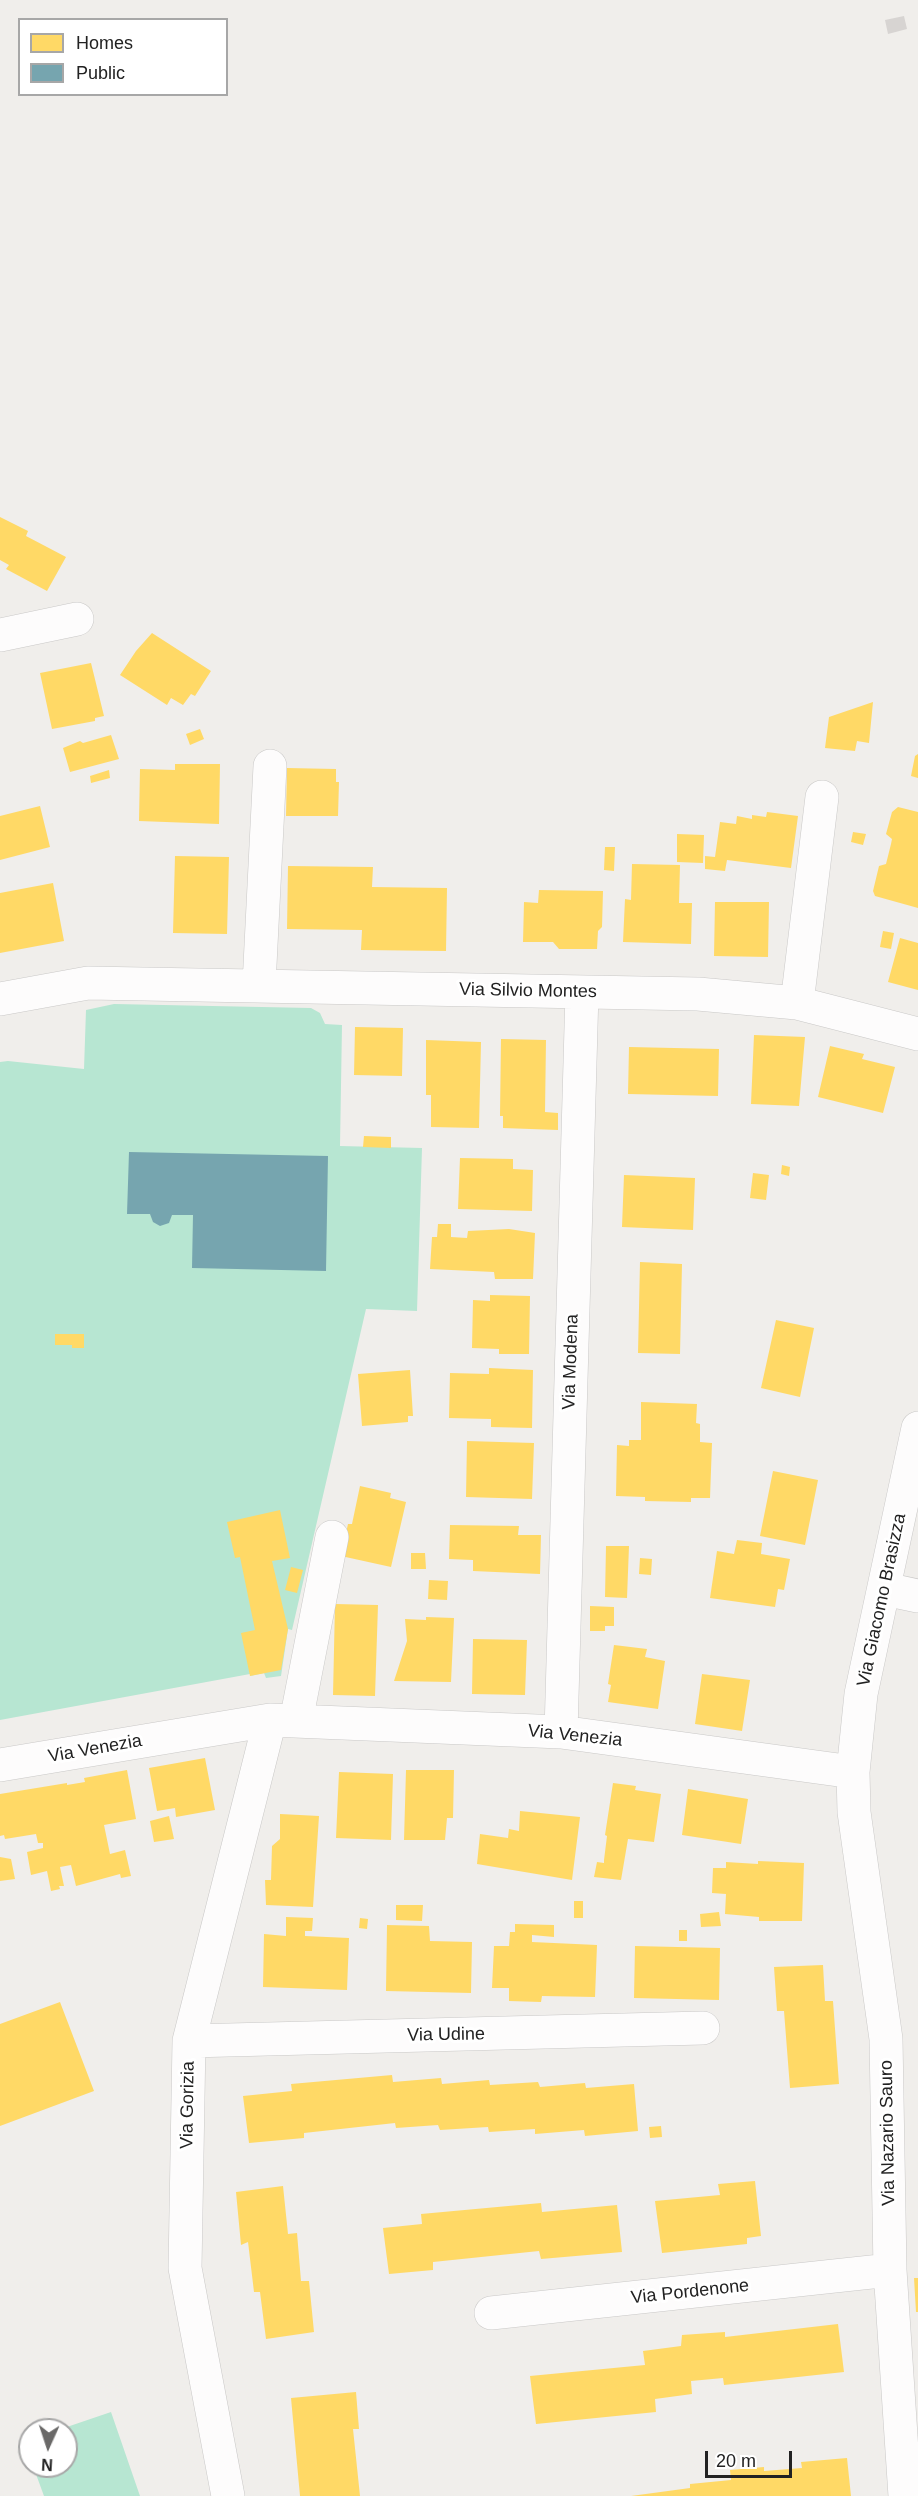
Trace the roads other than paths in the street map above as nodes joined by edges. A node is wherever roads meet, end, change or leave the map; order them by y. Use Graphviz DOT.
graph roads {
  1 [pos="76,619"];
  2 [pos="0,635"];
  3 [pos="270,766"];
  4 [pos="822,797"];
  5 [pos="259,985"];
  6 [pos="582,992"];
  7 [pos="0,999"];
  8 [pos="797,1003"];
  9 [pos="918,1034"];
  10 [pos="918,1428"];
  11 [pos="332,1537"];
  12 [pos="885,1589"];
  13 [pos="918,1596"];
  14 [pos="283,1721"];
  15 [pos="561,1732"];
  16 [pos="0,1765"];
  17 [pos="853,1772"];
  18 [pos="703,2028"];
  19 [pos="189,2041"];
  20 [pos="890,2270"];
  21 [pos="491,2313"];
  22 [pos="228,2496"];
  23 [pos="905,2496"];
  1 -- 2 [label="street"];
  3 -- 5 [label="street"];
  4 -- 8 [label="street"];
  5 -- 6 [label="street, Via Silvio Montes"];
  5 -- 7 [label="street, Via Silvio Montes"];
  6 -- 8 [label="street, Via Silvio Montes"];
  6 -- 15 [label="street, Via Modena"];
  8 -- 9 [label="street, Via Silvio Montes"];
  10 -- 12 [label="street, Via Giacomo Brasizza"];
  11 -- 14 [label="street"];
  12 -- 13 [label="street"];
  12 -- 17 [label="street, Via Giacomo Brasizza"];
  14 -- 15 [label="street, Via Venezia"];
  14 -- 16 [label="street, Via Venezia"];
  14 -- 19 [label="street, Via Gorizia"];
  15 -- 17 [label="street, Via Venezia"];
  17 -- 20 [label="street, Via Nazario Sauro"];
  18 -- 19 [label="street, Via Udine"];
  19 -- 22 [label="street, Via Gorizia"];
  20 -- 21 [label="street, Via Pordenone"];
  20 -- 23 [label="street, Via Nazario Sauro"];
}
